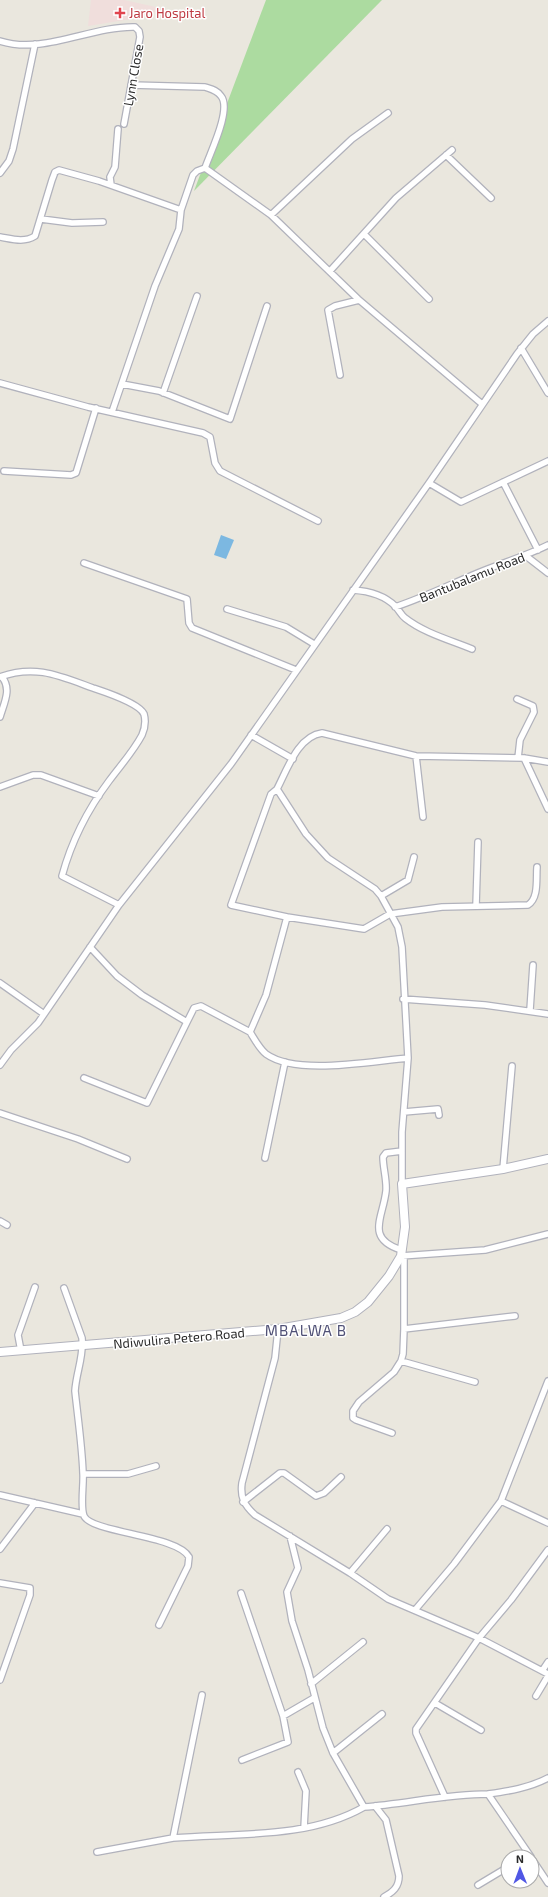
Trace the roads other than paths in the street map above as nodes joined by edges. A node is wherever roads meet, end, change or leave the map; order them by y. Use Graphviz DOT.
graph roads {
  1 [pos="0,41"];
  2 [pos="35,44"];
  3 [pos="131,85"];
  4 [pos="388,113"];
  5 [pos="124,124"];
  6 [pos="118,129"];
  7 [pos="452,150"];
  8 [pos="446,155"];
  9 [pos="205,168"];
  10 [pos="0,173"];
  11 [pos="111,185"];
  12 [pos="491,198"];
  13 [pos="182,210"];
  14 [pos="271,215"];
  15 [pos="41,219"];
  16 [pos="103,222"];
  17 [pos="364,234"];
  18 [pos="0,237"];
  19 [pos="330,271"];
  20 [pos="197,296"];
  21 [pos="429,299"];
  22 [pos="359,300"];
  23 [pos="267,306"];
  24 [pos="548,321"];
  25 [pos="521,348"];
  26 [pos="340,375"];
  27 [pos="0,383"];
  28 [pos="122,384"];
  29 [pos="163,393"];
  30 [pos="548,394"];
  31 [pos="482,404"];
  32 [pos="96,408"];
  33 [pos="112,412"];
  34 [pos="548,461"];
  35 [pos="4,471"];
  36 [pos="503,482"];
  37 [pos="429,483"];
  38 [pos="318,521"];
  39 [pos="548,545"];
  40 [pos="538,550"];
  41 [pos="526,556"];
  42 [pos="84,563"];
  43 [pos="548,573"];
  44 [pos="353,590"];
  45 [pos="395,607"];
  46 [pos="227,609"];
  47 [pos="314,644"];
  48 [pos="472,649"];
  49 [pos="296,670"];
  50 [pos="1,677"];
  51 [pos="516,699"];
  52 [pos="0,717"];
  53 [pos="251,734"];
  54 [pos="416,756"];
  55 [pos="521,758"];
  56 [pos="293,759"];
  57 [pos="548,762"];
  58 [pos="0,787"];
  59 [pos="277,789"];
  60 [pos="99,796"];
  61 [pos="548,809"];
  62 [pos="423,817"];
  63 [pos="478,842"];
  64 [pos="414,857"];
  65 [pos="537,868"];
  66 [pos="382,896"];
  67 [pos="119,905"];
  68 [pos="476,906"];
  69 [pos="390,914"];
  70 [pos="286,917"];
  71 [pos="90,947"];
  72 [pos="533,965"];
  73 [pos="0,983"];
  74 [pos="404,999"];
  75 [pos="530,1010"];
  76 [pos="44,1014"];
  77 [pos="548,1014"];
  78 [pos="187,1022"];
  79 [pos="250,1032"];
  80 [pos="408,1058"];
  81 [pos="285,1062"];
  82 [pos="0,1065"];
  83 [pos="512,1066"];
  84 [pos="84,1078"];
  85 [pos="404,1112"];
  86 [pos="0,1113"];
  87 [pos="439,1115"];
  88 [pos="402,1151"];
  89 [pos="265,1158"];
  90 [pos="127,1159"];
  91 [pos="548,1159"];
  92 [pos="503,1170"];
  93 [pos="402,1184"];
  94 [pos="0,1221"];
  95 [pos="7,1225"];
  96 [pos="548,1234"];
  97 [pos="402,1254"];
  98 [pos="35,1287"];
  99 [pos="64,1288"];
  100 [pos="515,1316"];
  101 [pos="278,1329"];
  102 [pos="404,1329"];
  103 [pos="83,1346"];
  104 [pos="21,1351"];
  105 [pos="0,1352"];
  106 [pos="401,1361"];
  107 [pos="548,1381"];
  108 [pos="475,1382"];
  109 [pos="392,1433"];
  110 [pos="156,1466"];
  111 [pos="83,1474"];
  112 [pos="341,1477"];
  113 [pos="0,1495"];
  114 [pos="501,1501"];
  115 [pos="243,1502"];
  116 [pos="36,1503"];
  117 [pos="84,1514"];
  118 [pos="548,1522"];
  119 [pos="387,1529"];
  120 [pos="290,1536"];
  121 [pos="0,1549"];
  122 [pos="548,1550"];
  123 [pos="350,1573"];
  124 [pos="0,1583"];
  125 [pos="241,1593"];
  126 [pos="415,1610"];
  127 [pos="159,1625"];
  128 [pos="479,1638"];
  129 [pos="363,1642"];
  130 [pos="548,1662"];
  131 [pos="542,1670"];
  132 [pos="548,1675"];
  133 [pos="0,1680"];
  134 [pos="311,1684"];
  135 [pos="202,1695"];
  136 [pos="536,1696"];
  137 [pos="314,1698"];
  138 [pos="435,1703"];
  139 [pos="382,1714"];
  140 [pos="282,1716"];
  141 [pos="481,1730"];
  142 [pos="333,1753"];
  143 [pos="242,1760"];
  144 [pos="298,1772"];
  145 [pos="548,1778"];
  146 [pos="488,1794"];
  147 [pos="445,1797"];
  148 [pos="375,1806"];
  149 [pos="364,1808"];
  150 [pos="304,1828"];
  151 [pos="173,1838"];
  152 [pos="525,1849"];
  153 [pos="97,1852"];
  154 [pos="540,1871"];
  155 [pos="500,1872"];
  156 [pos="548,1883"];
  157 [pos="478,1885"];
  158 [pos="384,1897"];
  1 -- 2 [label="street"];
  2 -- 3 [label="street, Lynn Close"];
  2 -- 10 [label="street"];
  3 -- 5 [label="street, Lynn Close"];
  3 -- 9 [label="street"];
  4 -- 14 [label="street"];
  6 -- 11 [label="street"];
  7 -- 8 [label="street"];
  8 -- 12 [label="street"];
  8 -- 17 [label="street"];
  9 -- 13 [label="street"];
  9 -- 14 [label="street"];
  11 -- 13 [label="street"];
  11 -- 15 [label="street"];
  13 -- 28 [label="street"];
  14 -- 19 [label="street"];
  15 -- 16 [label="street"];
  15 -- 18 [label="street"];
  17 -- 19 [label="street"];
  17 -- 21 [label="street"];
  19 -- 22 [label="street"];
  20 -- 29 [label="street"];
  22 -- 26 [label="street"];
  22 -- 31 [label="street"];
  23 -- 29 [label="street"];
  24 -- 25 [label="street"];
  25 -- 30 [label="street"];
  25 -- 31 [label="street"];
  27 -- 32 [label="street"];
  28 -- 29 [label="street"];
  28 -- 33 [label="street"];
  31 -- 37 [label="street"];
  32 -- 33 [label="street"];
  32 -- 35 [label="street"];
  33 -- 38 [label="street"];
  34 -- 36 [label="street"];
  36 -- 37 [label="street"];
  36 -- 40 [label="street"];
  37 -- 44 [label="street"];
  39 -- 40 [label="street, Bantubalamu Road"];
  40 -- 41 [label="street, Bantubalamu Road"];
  41 -- 43 [label="street"];
  41 -- 45 [label="street, Bantubalamu Road"];
  42 -- 49 [label="street"];
  44 -- 45 [label="street"];
  44 -- 47 [label="street"];
  45 -- 48 [label="street"];
  46 -- 47 [label="street"];
  47 -- 49 [label="street"];
  49 -- 53 [label="street"];
  50 -- 52 [label="street"];
  50 -- 60 [label="street"];
  51 -- 55 [label="street"];
  53 -- 56 [label="street"];
  53 -- 67 [label="street"];
  54 -- 55 [label="street"];
  54 -- 56 [label="street"];
  54 -- 62 [label="street"];
  55 -- 57 [label="street"];
  55 -- 61 [label="street"];
  56 -- 59 [label="street"];
  58 -- 60 [label="street"];
  59 -- 66 [label="street"];
  59 -- 70 [label="street"];
  60 -- 67 [label="street"];
  63 -- 68 [label="street"];
  64 -- 66 [label="street"];
  65 -- 68 [label="street"];
  66 -- 69 [label="street"];
  67 -- 71 [label="street"];
  68 -- 69 [label="street"];
  69 -- 70 [label="street"];
  69 -- 74 [label="street"];
  70 -- 79 [label="street"];
  71 -- 76 [label="street"];
  71 -- 78 [label="street"];
  72 -- 75 [label="street"];
  73 -- 76 [label="street"];
  74 -- 75 [label="street"];
  74 -- 80 [label="street"];
  75 -- 77 [label="street"];
  76 -- 82 [label="street"];
  78 -- 79 [label="street"];
  78 -- 84 [label="street"];
  79 -- 81 [label="street"];
  80 -- 81 [label="street"];
  80 -- 85 [label="street"];
  81 -- 89 [label="street"];
  83 -- 92 [label="street"];
  85 -- 87 [label="street"];
  85 -- 88 [label="street"];
  86 -- 90 [label="street"];
  88 -- 93 [label="street"];
  88 -- 97 [label="street"];
  91 -- 92 [label="street"];
  92 -- 93 [label="street"];
  93 -- 97 [label="street, Ndiwulira Petero Road"];
  94 -- 95 [label="street"];
  96 -- 97 [label="street"];
  97 -- 101 [label="street, Ndiwulira Petero Road"];
  97 -- 102 [label="street"];
  98 -- 104 [label="street"];
  99 -- 103 [label="street"];
  100 -- 102 [label="street"];
  101 -- 103 [label="street, Ndiwulira Petero Road"];
  101 -- 115 [label="street"];
  102 -- 106 [label="street"];
  103 -- 104 [label="street, Ndiwulira Petero Road"];
  103 -- 111 [label="street"];
  104 -- 105 [label="street, Ndiwulira Petero Road"];
  106 -- 108 [label="street"];
  106 -- 109 [label="street"];
  107 -- 114 [label="street"];
  110 -- 111 [label="street"];
  111 -- 117 [label="street"];
  112 -- 115 [label="street"];
  113 -- 116 [label="street"];
  114 -- 118 [label="street"];
  114 -- 126 [label="street"];
  115 -- 120 [label="street"];
  116 -- 117 [label="street"];
  116 -- 121 [label="street"];
  117 -- 127 [label="street"];
  119 -- 123 [label="street"];
  120 -- 123 [label="street"];
  120 -- 134 [label="street"];
  122 -- 128 [label="street"];
  123 -- 126 [label="street"];
  124 -- 133 [label="street"];
  125 -- 140 [label="street"];
  126 -- 128 [label="street"];
  128 -- 131 [label="street"];
  128 -- 138 [label="street"];
  129 -- 134 [label="street"];
  130 -- 131 [label="street"];
  131 -- 132 [label="street"];
  132 -- 136 [label="street"];
  134 -- 137 [label="street"];
  135 -- 151 [label="street"];
  137 -- 140 [label="street"];
  137 -- 142 [label="street"];
  138 -- 141 [label="street"];
  138 -- 147 [label="street"];
  139 -- 142 [label="street"];
  140 -- 143 [label="street"];
  142 -- 149 [label="street"];
  144 -- 150 [label="street"];
  145 -- 146 [label="street"];
  146 -- 147 [label="street"];
  146 -- 152 [label="street"];
  147 -- 148 [label="street"];
  148 -- 149 [label="street"];
  148 -- 158 [label="street"];
  149 -- 150 [label="street"];
  150 -- 151 [label="street"];
  151 -- 153 [label="street"];
  154 -- 156 [label="street"];
  155 -- 157 [label="street"];
}
